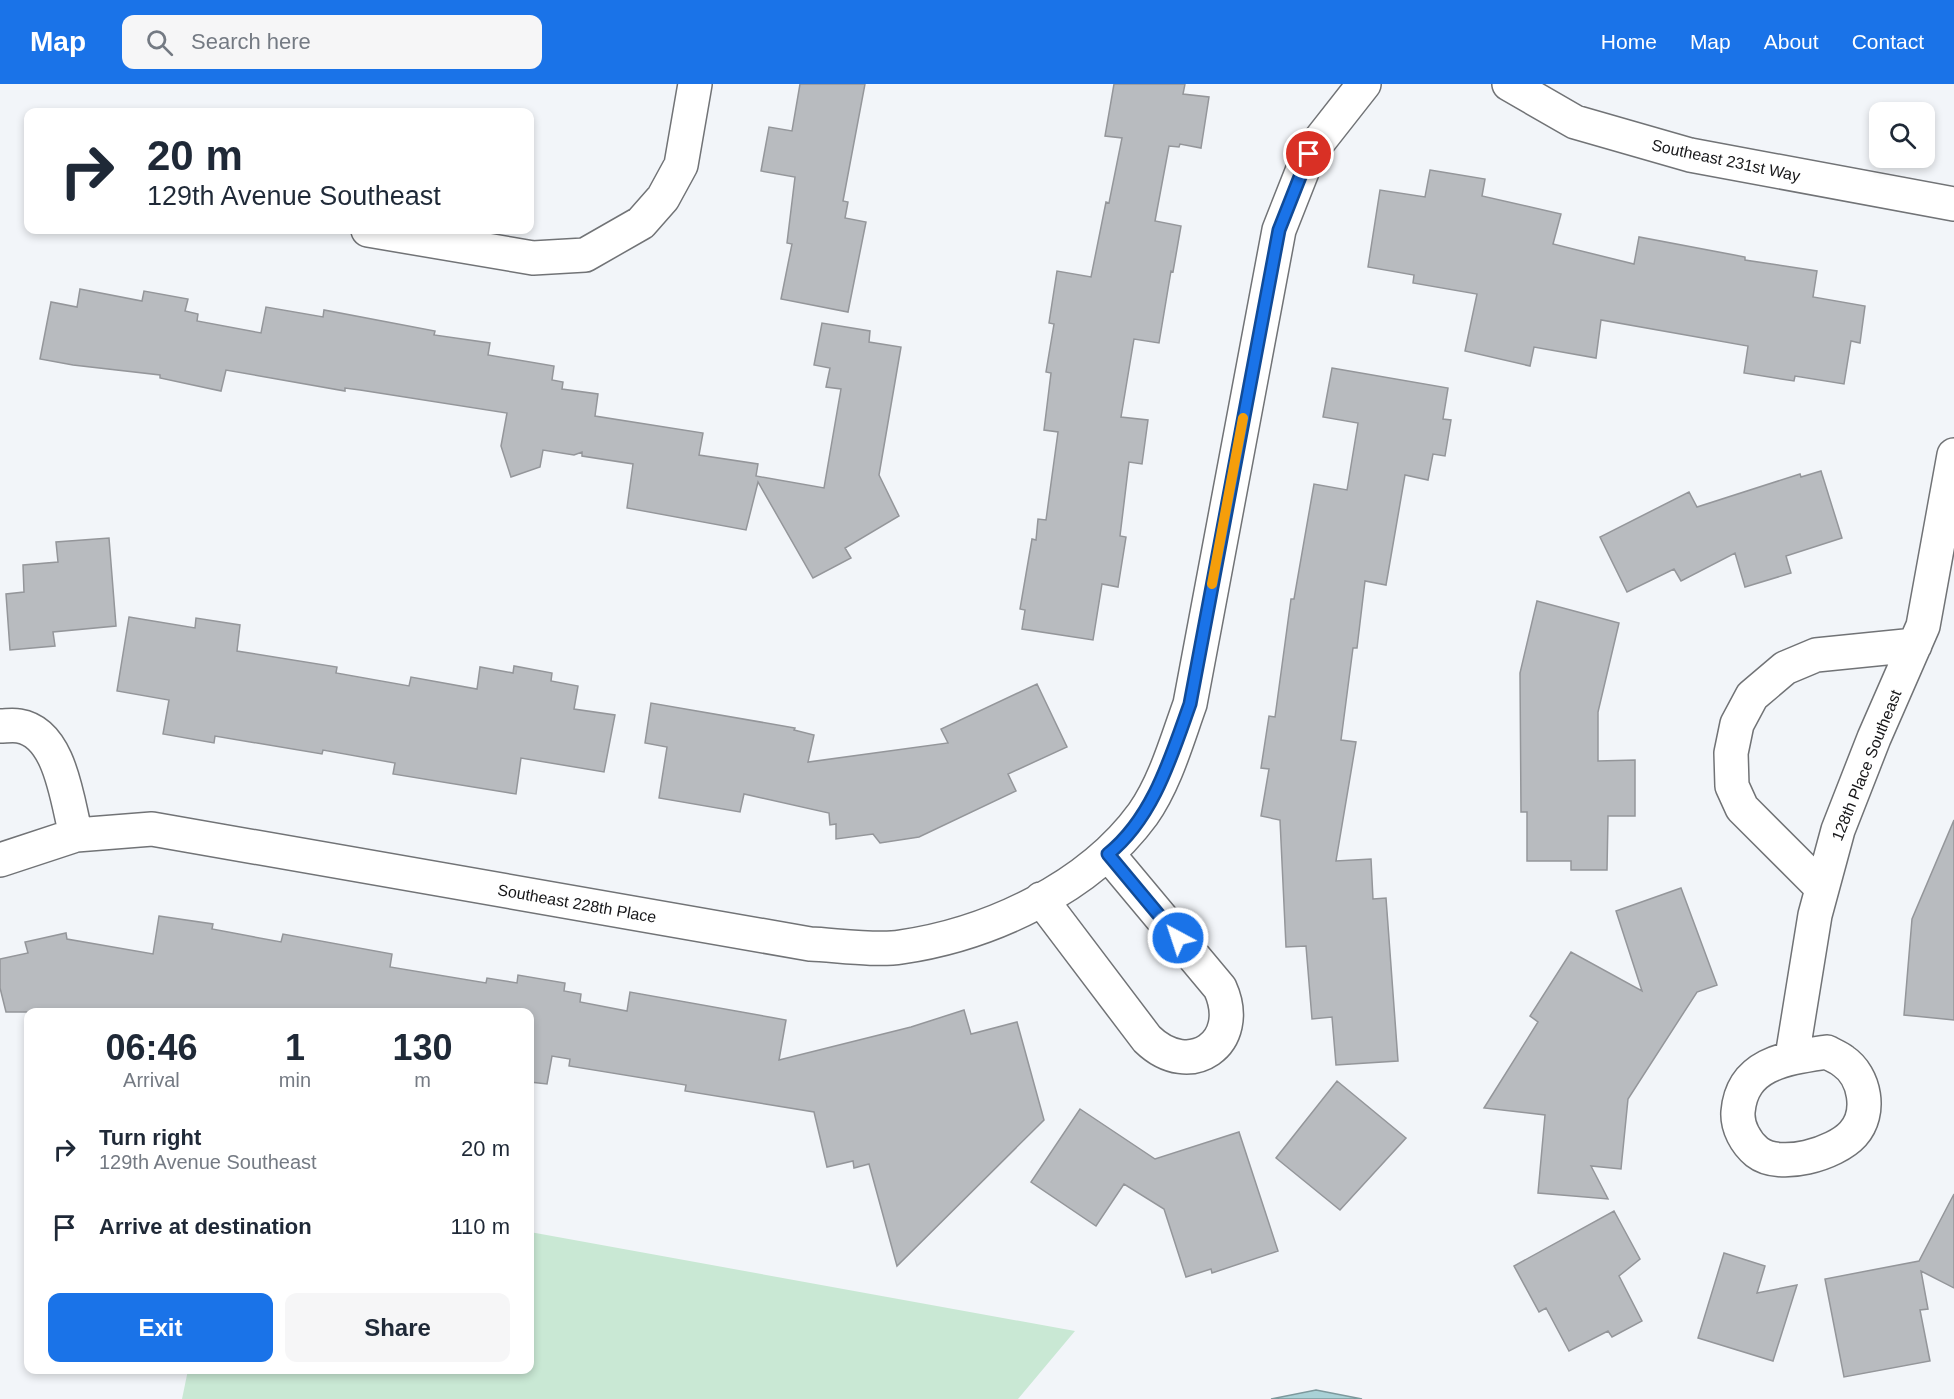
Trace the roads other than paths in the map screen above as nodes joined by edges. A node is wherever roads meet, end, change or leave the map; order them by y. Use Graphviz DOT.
graph roads {
  1 [pos="695,84"];
  2 [pos="1364,84"];
  3 [pos="1509,84"];
  4 [pos="1954,204"];
  5 [pos="392,234"];
  6 [pos="1954,455"];
  7 [pos="1915,645"];
  8 [pos="0,726"];
  9 [pos="76,835"];
  10 [pos="1108,854"];
  11 [pos="0,860"];
  12 [pos="1822,888"];
  13 [pos="1055,892"];
  14 [pos="1792,1057"];
  1 -- 5 [label="street"];
  2 -- 10 [label="street, Southeast 228th Place"];
  3 -- 4 [label="street, Southeast 231st Way"];
  6 -- 7 [label="street, 128th Place Southeast"];
  7 -- 12 [label="street, 128th Place Southeast"];
  7 -- 12 [label="street"];
  8 -- 9 [label="street"];
  9 -- 11 [label="street, Southeast 228th Place"];
  9 -- 13 [label="street, Southeast 228th Place"];
  10 -- 13 [label="street, Southeast 228th Place"];
  10 -- 13 [label="street"];
  12 -- 14 [label="street, 128th Place Southeast"];
}
